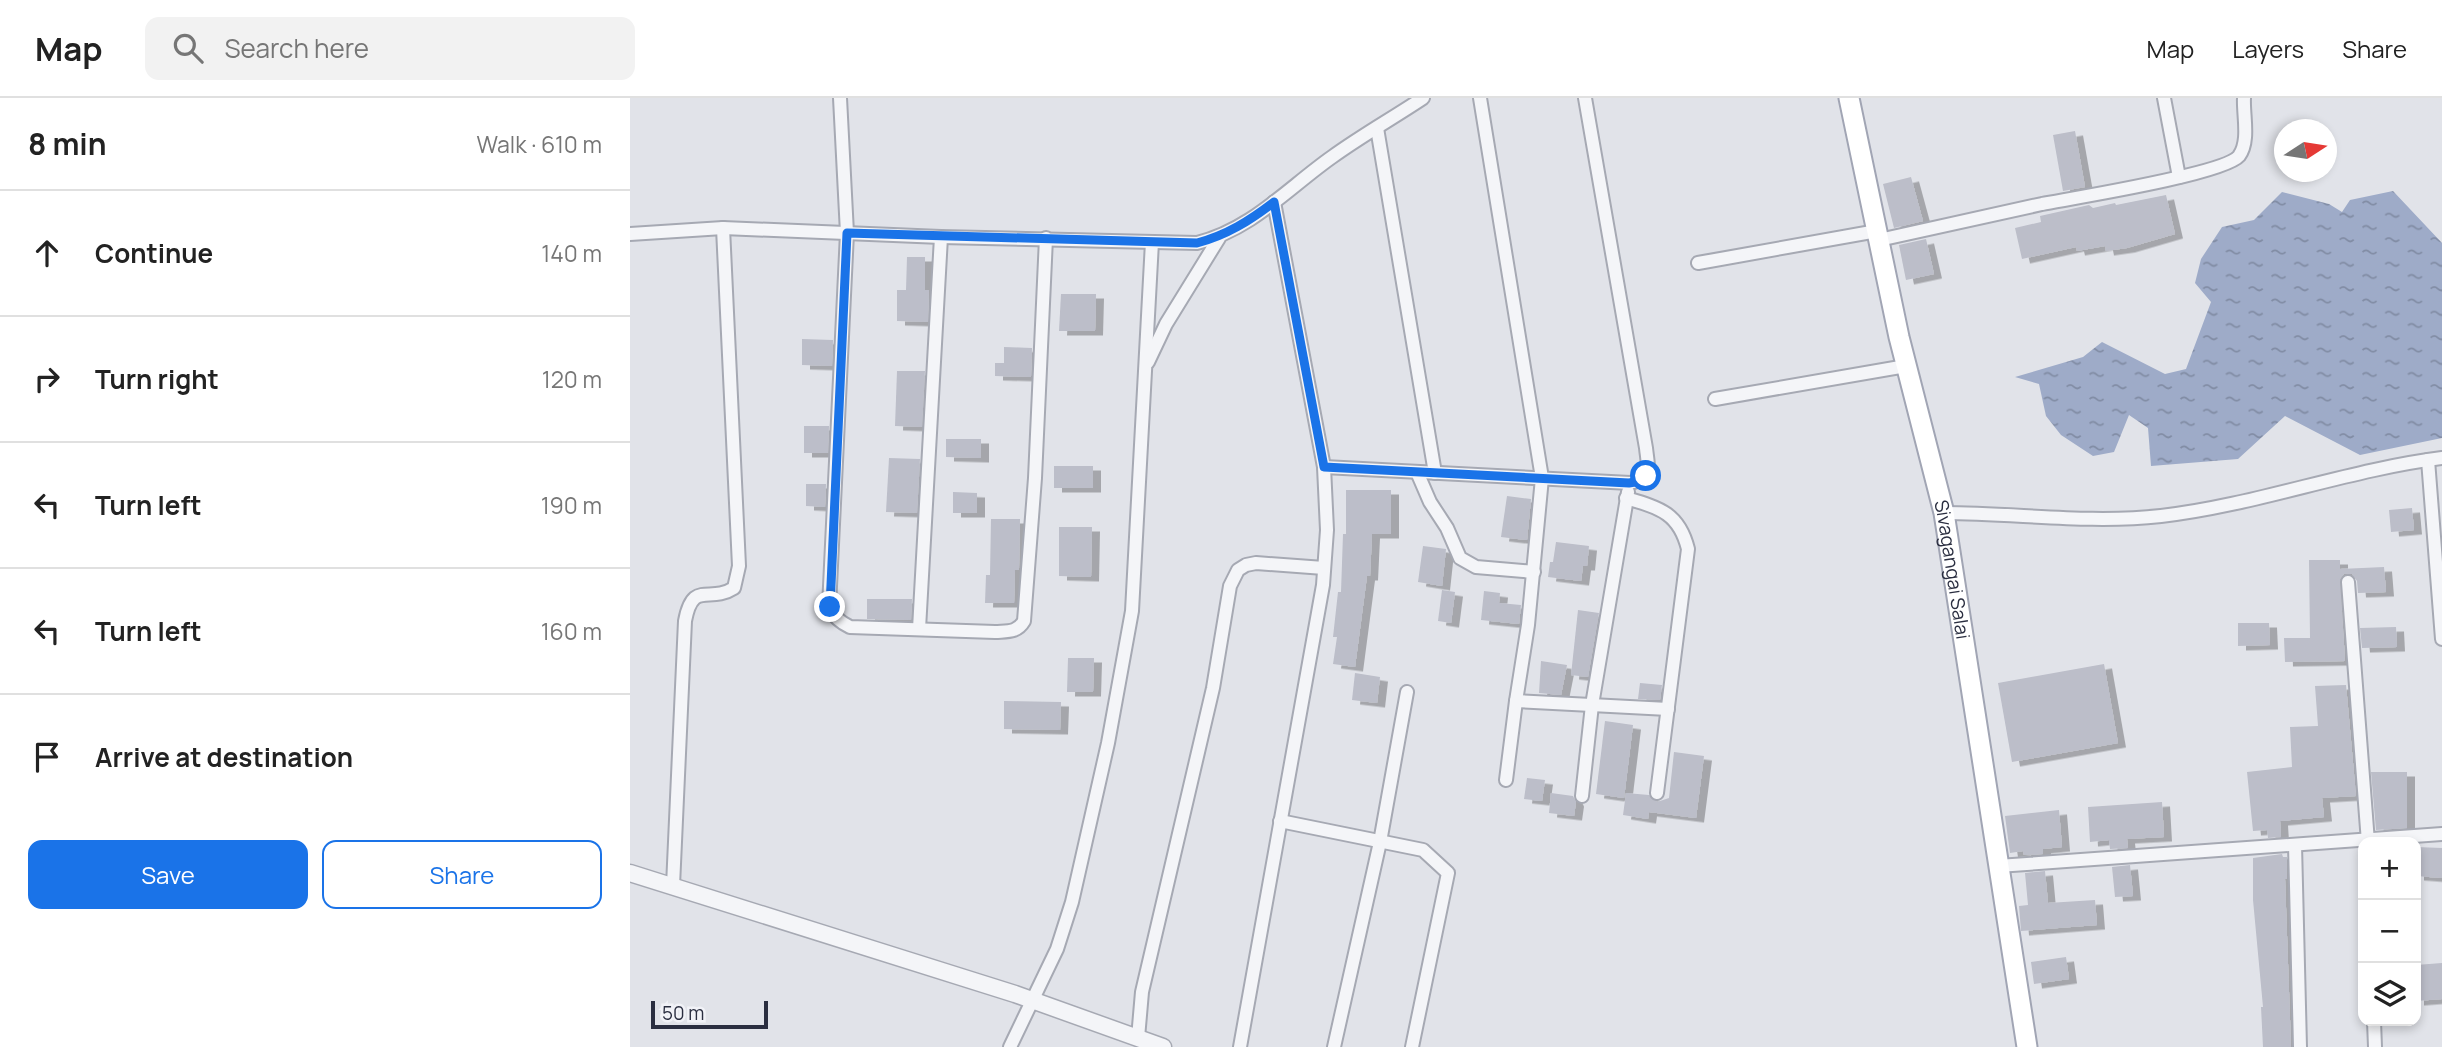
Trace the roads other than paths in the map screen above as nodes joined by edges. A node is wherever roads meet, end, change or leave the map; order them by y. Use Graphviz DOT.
graph roads {
  1 [pos="840,98"];
  2 [pos="1423,98"];
  3 [pos="1480,98"];
  4 [pos="1585,98"];
  5 [pos="1849,98"];
  6 [pos="2164,98"];
  7 [pos="2244,98"];
  8 [pos="1377,128"];
  9 [pos="2179,177"];
  10 [pos="1274,202"];
  11 [pos="723,228"];
  12 [pos="847,233"];
  13 [pos="630,234"];
  14 [pos="1878,236"];
  15 [pos="941,237"];
  16 [pos="1219,237"];
  17 [pos="1046,238"];
  18 [pos="1152,242"];
  19 [pos="1698,263"];
  20 [pos="1146,366"];
  21 [pos="1906,366"];
  22 [pos="1715,400"];
  23 [pos="2442,458"];
  24 [pos="2428,460"];
  25 [pos="1324,467"];
  26 [pos="1417,472"];
  27 [pos="1435,473"];
  28 [pos="1542,478"];
  29 [pos="1629,483"];
  30 [pos="1626,498"];
  31 [pos="1944,513"];
  32 [pos="1324,568"];
  33 [pos="1534,572"];
  34 [pos="2348,582"];
  35 [pos="919,629"];
  36 [pos="2442,639"];
  37 [pos="1407,692"];
  38 [pos="1516,701"];
  39 [pos="1592,705"];
  40 [pos="1668,709"];
  41 [pos="1506,780"];
  42 [pos="1657,793"];
  43 [pos="1582,796"];
  44 [pos="1280,821"];
  45 [pos="2442,834"];
  46 [pos="2368,837"];
  47 [pos="2410,837"];
  48 [pos="1380,842"];
  49 [pos="2358,842"];
  50 [pos="2295,845"];
  51 [pos="1998,866"];
  52 [pos="630,873"];
  53 [pos="673,886"];
  54 [pos="1034,1001"];
  55 [pos="2374,1026"];
  56 [pos="1138,1038"];
  57 [pos="1010,1047"];
  58 [pos="1163,1047"];
  59 [pos="1240,1047"];
  60 [pos="1334,1047"];
  61 [pos="1412,1047"];
  62 [pos="2027,1047"];
  63 [pos="2300,1047"];
  64 [pos="2375,1047"];
  1 -- 12 [label="street"];
  2 -- 8 [label="street"];
  3 -- 28 [label="street"];
  4 -- 29 [label="street"];
  5 -- 14 [label="main road, Sivagangai Salai"];
  6 -- 9 [label="street"];
  7 -- 9 [label="street"];
  8 -- 10 [label="street"];
  8 -- 27 [label="street"];
  9 -- 14 [label="street"];
  10 -- 16 [label="street"];
  10 -- 25 [label="street"];
  11 -- 12 [label="street"];
  11 -- 13 [label="street"];
  11 -- 53 [label="street"];
  12 -- 15 [label="street"];
  12 -- 35 [label="street"];
  14 -- 19 [label="street"];
  14 -- 21 [label="main road, Sivagangai Salai"];
  15 -- 17 [label="street"];
  15 -- 35 [label="street"];
  16 -- 18 [label="street"];
  16 -- 20 [label="street"];
  17 -- 18 [label="street"];
  17 -- 35 [label="street"];
  18 -- 20 [label="street"];
  20 -- 54 [label="street"];
  21 -- 22 [label="street"];
  21 -- 31 [label="main road, Sivagangai Salai"];
  23 -- 24 [label="street"];
  24 -- 31 [label="street"];
  24 -- 36 [label="street"];
  25 -- 26 [label="street"];
  25 -- 32 [label="street"];
  26 -- 27 [label="street"];
  26 -- 33 [label="street"];
  27 -- 28 [label="street"];
  28 -- 29 [label="street"];
  28 -- 33 [label="street"];
  29 -- 30 [label="street"];
  30 -- 39 [label="street"];
  30 -- 40 [label="street"];
  31 -- 51 [label="main road, Sivagangai Salai"];
  32 -- 44 [label="street"];
  32 -- 56 [label="street"];
  33 -- 38 [label="street"];
  34 -- 46 [label="street"];
  37 -- 48 [label="street"];
  38 -- 39 [label="street"];
  38 -- 41 [label="street"];
  39 -- 40 [label="street"];
  39 -- 43 [label="street"];
  40 -- 42 [label="street"];
  44 -- 48 [label="street"];
  44 -- 59 [label="street"];
  45 -- 47 [label="street"];
  48 -- 60 [label="street"];
  48 -- 61 [label="street"];
  49 -- 50 [label="street"];
  50 -- 51 [label="street"];
  50 -- 63 [label="street"];
  51 -- 62 [label="main road, Sivagangai Salai"];
  52 -- 53 [label="street"];
  53 -- 54 [label="street"];
  54 -- 56 [label="street"];
  54 -- 57 [label="street"];
  55 -- 64 [label="street"];
  56 -- 58 [label="street"];
}
